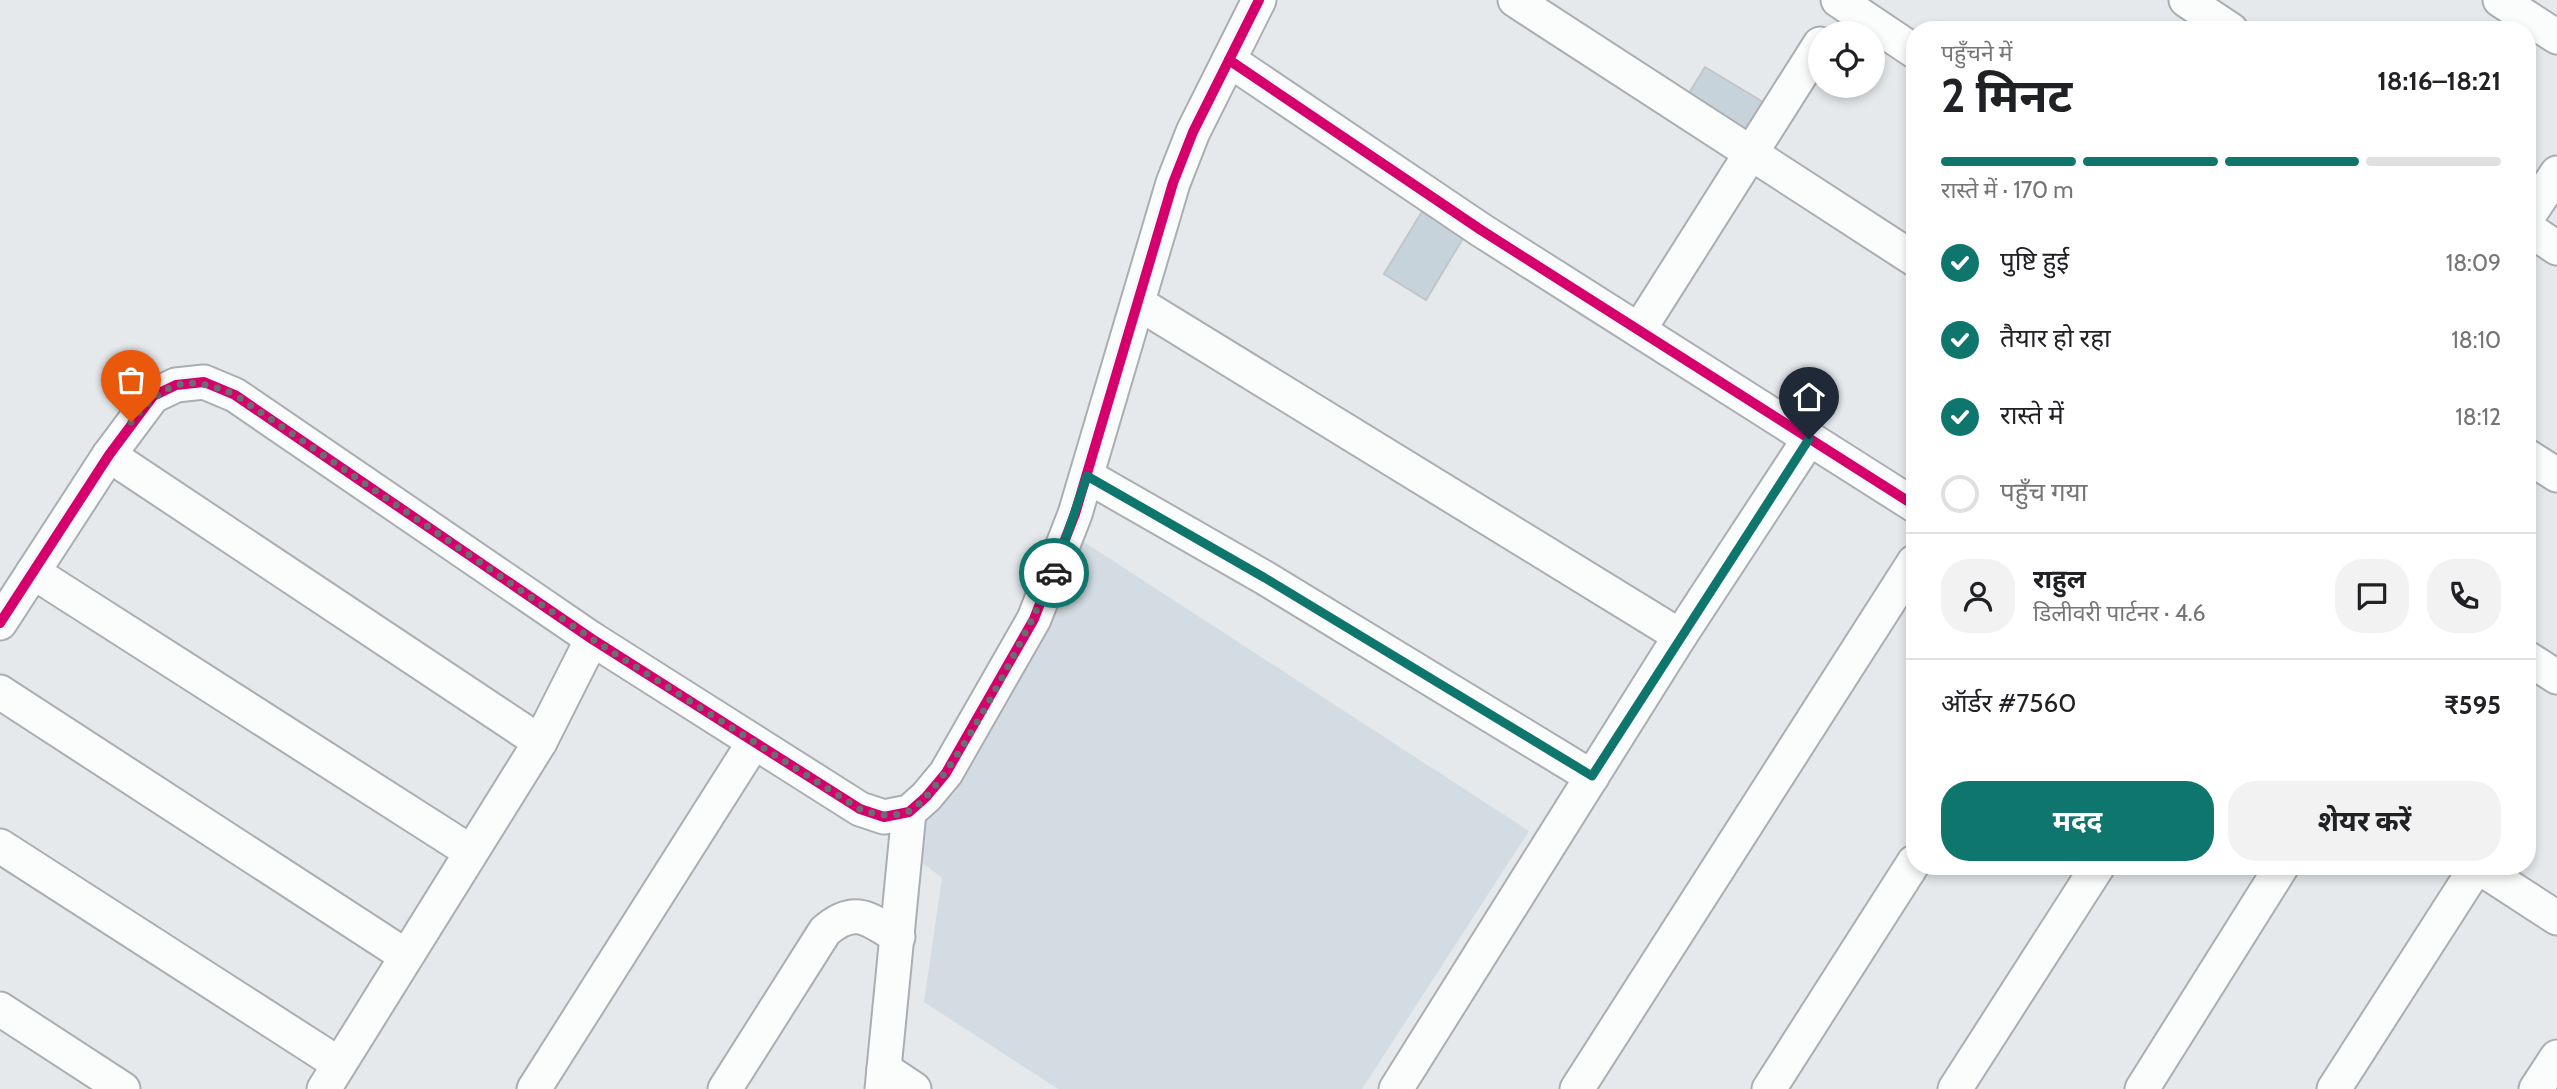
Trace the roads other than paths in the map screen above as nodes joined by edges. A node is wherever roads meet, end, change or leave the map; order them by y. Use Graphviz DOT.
graph roads {
  1 [pos="1259,0"];
  2 [pos="1515,0"];
  3 [pos="2186,0"];
  4 [pos="2500,0"];
  5 [pos="1844,2"];
  6 [pos="1834,21"];
  7 [pos="2218,21"];
  8 [pos="2532,21"];
  9 [pos="2536,23"];
  10 [pos="2557,37"];
  11 [pos="1906,45"];
  12 [pos="1229,60"];
  13 [pos="1808,63"];
  14 [pos="1750,152"];
  15 [pos="2557,173"];
  16 [pos="2536,204"];
  17 [pos="2536,235"];
  18 [pos="2557,248"];
  19 [pos="1906,254"];
  20 [pos="1138,303"];
  21 [pos="1639,330"];
  22 [pos="1809,439"];
  23 [pos="109,455"];
  24 [pos="2536,462"];
  25 [pos="2557,475"];
  26 [pos="1087,476"];
  27 [pos="1906,500"];
  28 [pos="33,572"];
  29 [pos="1906,575"];
  30 [pos="0,623"];
  31 [pos="1680,635"];
  32 [pos="592,639"];
  33 [pos="2536,663"];
  34 [pos="2557,677"];
  35 [pos="0,692"];
  36 [pos="540,742"];
  37 [pos="754,742"];
  38 [pos="1592,776"];
  39 [pos="909,811"];
  40 [pos="0,846"];
  41 [pos="471,852"];
  42 [pos="1906,875"];
  43 [pos="2092,875"];
  44 [pos="2276,875"];
  45 [pos="2471,875"];
  46 [pos="2491,875"];
  47 [pos="2557,918"];
  48 [pos="898,937"];
  49 [pos="406,956"];
  50 [pos="0,1009"];
  51 [pos="2557,1057"];
  52 [pos="331,1077"];
  53 [pos="883,1079"];
  54 [pos="122,1089"];
  55 [pos="534,1089"];
  56 [pos="725,1089"];
  57 [pos="914,1089"];
  58 [pos="1396,1089"];
  59 [pos="1577,1089"];
  60 [pos="1769,1089"];
  61 [pos="1955,1089"];
  62 [pos="2142,1089"];
  63 [pos="2334,1089"];
  64 [pos="2536,1089"];
  1 -- 12 [label="street"];
  2 -- 14 [label="street"];
  3 -- 7 [label="street"];
  4 -- 8 [label="street"];
  5 -- 6 [label="street"];
  5 -- 11 [label="street"];
  9 -- 10 [label="street"];
  12 -- 20 [label="street"];
  12 -- 21 [label="street"];
  13 -- 14 [label="street"];
  14 -- 19 [label="street"];
  14 -- 21 [label="street"];
  15 -- 16 [label="street"];
  17 -- 18 [label="street"];
  20 -- 26 [label="street"];
  20 -- 31 [label="street"];
  21 -- 22 [label="street"];
  22 -- 27 [label="street"];
  22 -- 31 [label="street"];
  23 -- 28 [label="street"];
  23 -- 32 [label="street"];
  23 -- 36 [label="street"];
  24 -- 25 [label="street"];
  26 -- 38 [label="street"];
  26 -- 39 [label="street"];
  28 -- 30 [label="street"];
  28 -- 41 [label="street"];
  29 -- 59 [label="street"];
  31 -- 38 [label="street"];
  32 -- 36 [label="street"];
  32 -- 37 [label="street"];
  33 -- 34 [label="street"];
  35 -- 49 [label="street"];
  36 -- 41 [label="street"];
  37 -- 39 [label="street"];
  37 -- 55 [label="street"];
  38 -- 58 [label="street"];
  39 -- 48 [label="street"];
  40 -- 52 [label="street"];
  41 -- 49 [label="street"];
  42 -- 60 [label="street"];
  43 -- 61 [label="street"];
  44 -- 62 [label="street"];
  45 -- 63 [label="street"];
  46 -- 47 [label="street"];
  48 -- 53 [label="street"];
  48 -- 56 [label="street"];
  49 -- 52 [label="street"];
  50 -- 54 [label="street"];
  51 -- 64 [label="street"];
  53 -- 57 [label="street"];
}
